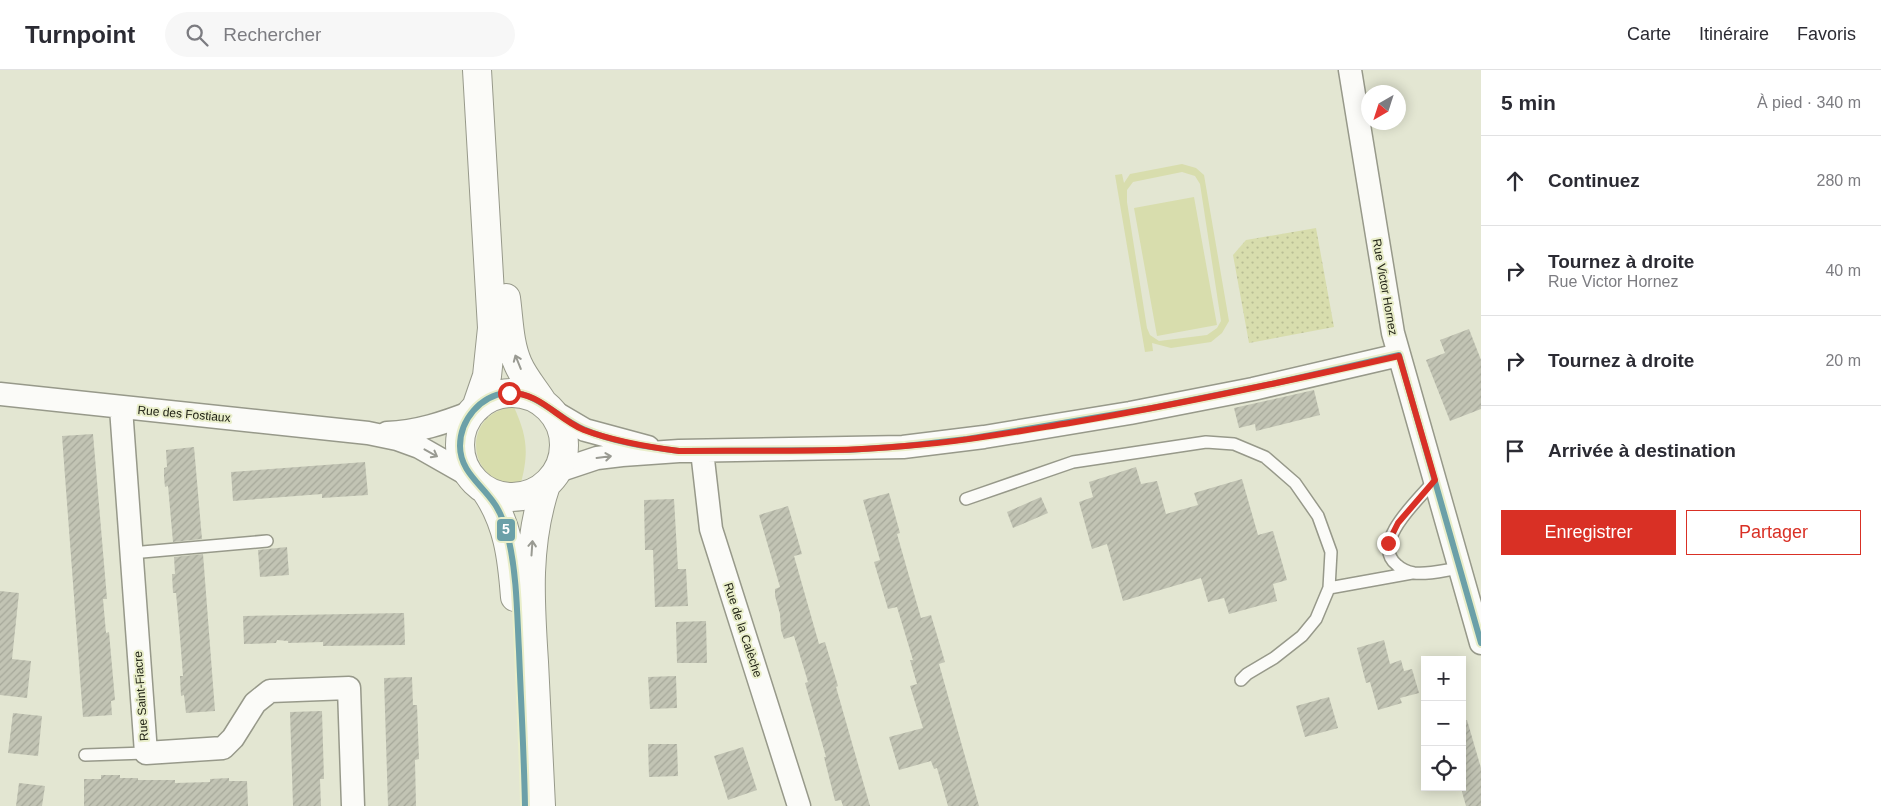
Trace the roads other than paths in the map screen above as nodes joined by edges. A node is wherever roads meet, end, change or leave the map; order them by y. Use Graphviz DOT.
graph roads {
  1 [pos="1350,70"];
  2 [pos="477,77"];
  3 [pos="1399,356"];
  4 [pos="0,394"];
  5 [pos="547,407"];
  6 [pos="121,408"];
  7 [pos="474,410"];
  8 [pos="368,433"];
  9 [pos="679,451"];
  10 [pos="702,451"];
  11 [pos="552,478"];
  12 [pos="1435,480"];
  13 [pos="478,483"];
  14 [pos="966,499"];
  15 [pos="267,541"];
  16 [pos="131,553"];
  17 [pos="1460,568"];
  18 [pos="1414,573"];
  19 [pos="1329,588"];
  20 [pos="1481,643"];
  21 [pos="1241,680"];
  22 [pos="146,753"];
  23 [pos="85,755"];
  24 [pos="353,806"];
  25 [pos="525,806"];
  26 [pos="541,806"];
  27 [pos="799,806"];
  1 -- 3 [label="street, Rue Victor Hornez"];
  5 -- 2 [label="main road, one-way"];
  2 -- 7 [label="main road"];
  3 -- 10 [label="street"];
  3 -- 12 [label="street, Rue Victor Hornez"];
  4 -- 6 [label="street, Rue des Fostiaux"];
  5 -- 7 [label="main road"];
  5 -- 9 [label="street"];
  5 -- 11 [label="main road"];
  6 -- 8 [label="street, Rue des Fostiaux"];
  6 -- 16 [label="street, Rue Saint-Fiacre"];
  7 -- 8 [label="street, Rue des Fostiaux"];
  7 -- 13 [label="main road"];
  8 -- 13 [label="street, Rue des Fostiaux, one-way"];
  9 -- 10 [label="street"];
  11 -- 9 [label="street, one-way"];
  10 -- 27 [label="street, Rue de la Calèche"];
  11 -- 13 [label="main road"];
  26 -- 11 [label="main road, one-way"];
  12 -- 17 [label="street, Rue Victor Hornez"];
  12 -- 18 [label="lane"];
  13 -- 25 [label="main road"];
  14 -- 19 [label="lane"];
  15 -- 16 [label="lane"];
  16 -- 22 [label="street, Rue Saint-Fiacre"];
  17 -- 18 [label="lane"];
  17 -- 20 [label="street, Rue Victor Hornez"];
  18 -- 19 [label="lane"];
  19 -- 21 [label="lane"];
  22 -- 23 [label="lane"];
  22 -- 24 [label="street, Rue Saint-Fiacre"];
}
